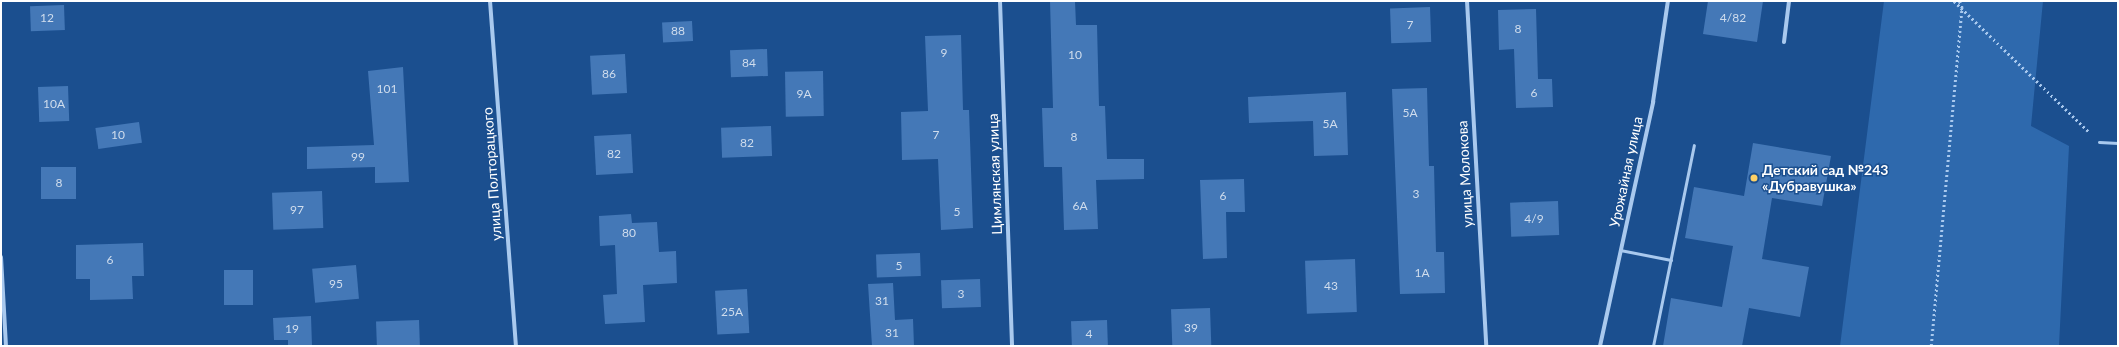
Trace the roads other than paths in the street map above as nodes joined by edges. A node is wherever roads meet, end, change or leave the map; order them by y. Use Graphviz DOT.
graph roads {
  1 [pos="490,1"];
  2 [pos="1000,1"];
  3 [pos="1467,1"];
  4 [pos="1668,1"];
  5 [pos="1789,1"];
  6 [pos="1784,42"];
  7 [pos="2099,142"];
  8 [pos="2118,143"];
  9 [pos="1694,145"];
  10 [pos="1620,250"];
  11 [pos="1,257"];
  12 [pos="1671,260"];
  13 [pos="6,346"];
  14 [pos="516,346"];
  15 [pos="1012,346"];
  16 [pos="1486,346"];
  17 [pos="1600,346"];
  18 [pos="1653,346"];
  1 -- 14 [label="street, улица Полторацкого"];
  2 -- 15 [label="street, Цимлянская улица"];
  3 -- 16 [label="street, улица Молокова"];
  4 -- 10 [label="street, Урожайная улица"];
  5 -- 6 [label="street"];
  7 -- 8 [label="lane"];
  9 -- 12 [label="lane"];
  10 -- 12 [label="lane"];
  10 -- 17 [label="street, Урожайная улица"];
  11 -- 13 [label="street"];
  12 -- 18 [label="lane"];
}
